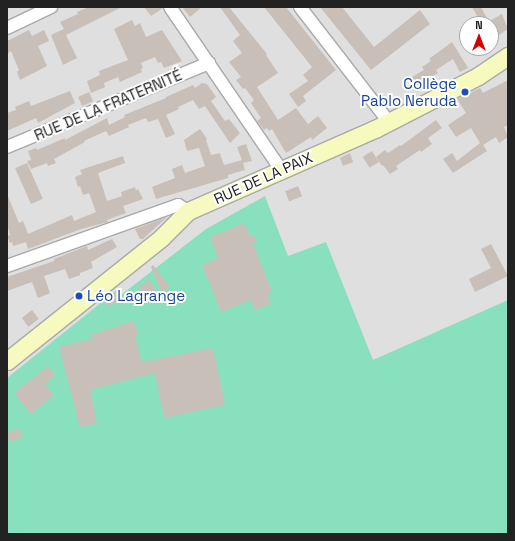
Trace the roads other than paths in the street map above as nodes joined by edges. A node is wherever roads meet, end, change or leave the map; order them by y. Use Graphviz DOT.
graph roads {
  1 [pos="170,7"];
  2 [pos="300,7"];
  3 [pos="45,8"];
  4 [pos="7,28"];
  5 [pos="508,56"];
  6 [pos="209,63"];
  7 [pos="388,121"];
  8 [pos="7,148"];
  9 [pos="281,170"];
  10 [pos="188,211"];
  11 [pos="7,266"];
  12 [pos="7,361"];
  1 -- 6 [label="street"];
  2 -- 7 [label="street"];
  3 -- 4 [label="street"];
  5 -- 7 [label="street, RUE DE LA PAIX"];
  6 -- 8 [label="street, RUE DE LA FRATERNITÉ"];
  6 -- 9 [label="street"];
  7 -- 9 [label="street, RUE DE LA PAIX"];
  9 -- 10 [label="street, RUE DE LA PAIX"];
  10 -- 11 [label="street"];
  10 -- 12 [label="street"];
}
